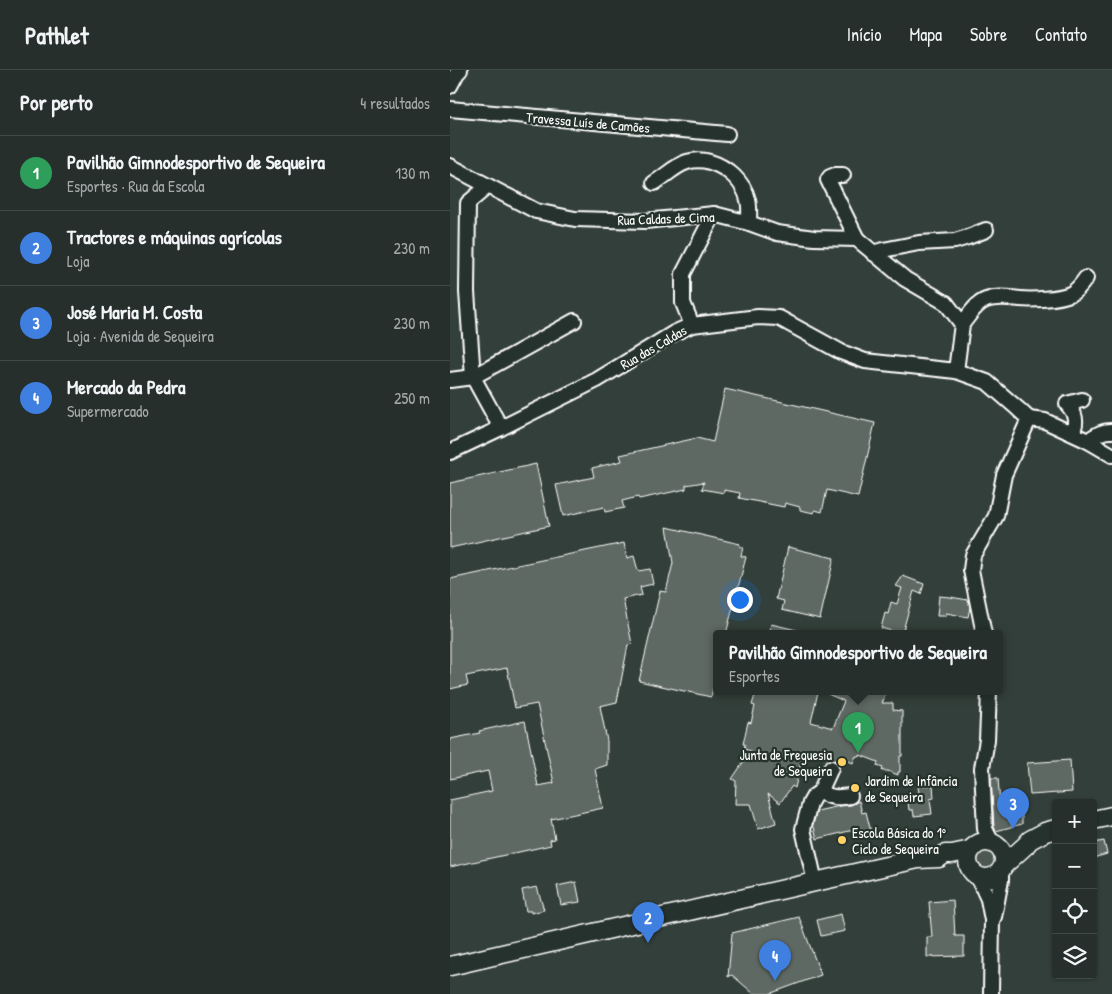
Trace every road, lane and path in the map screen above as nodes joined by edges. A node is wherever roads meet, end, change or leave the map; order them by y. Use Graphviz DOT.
graph roads {
  1 [pos="460,70"];
  2 [pos="450,86"];
  3 [pos="450,109"];
  4 [pos="727,134"];
  5 [pos="450,166"];
  6 [pos="843,176"];
  7 [pos="654,183"];
  8 [pos="488,186"];
  9 [pos="714,214"];
  10 [pos="749,223"];
  11 [pos="986,230"];
  12 [pos="857,239"];
  13 [pos="873,253"];
  14 [pos="1086,278"];
  15 [pos="574,321"];
  16 [pos="962,324"];
  17 [pos="692,325"];
  18 [pos="956,371"];
  19 [pos="473,377"];
  20 [pos="450,380"];
  21 [pos="1082,400"];
  22 [pos="1029,419"];
  23 [pos="501,428"];
  24 [pos="1112,431"];
  25 [pos="1072,433"];
  26 [pos="1088,441"];
  27 [pos="450,452"];
  28 [pos="1112,455"];
  29 [pos="983,630"];
  30 [pos="989,695"];
  31 [pos="831,768"];
  32 [pos="820,792"];
  33 [pos="850,796"];
  34 [pos="1112,816"];
  35 [pos="1097,819"];
  36 [pos="1052,830"];
  37 [pos="1030,840"];
  38 [pos="985,842"];
  39 [pos="939,858"];
  40 [pos="1002,868"];
  41 [pos="975,874"];
  42 [pos="815,882"];
  43 [pos="992,920"];
  44 [pos="450,966"];
  45 [pos="992,994"];
  1 -- 2 [label="street"];
  3 -- 4 [label="street, Travessa Luís de Camões"];
  5 -- 8 [label="street, Rua Caldas de Cima"];
  6 -- 12 [label="street"];
  7 -- 10 [label="street"];
  8 -- 9 [label="street, Rua Caldas de Cima"];
  8 -- 19 [label="street"];
  9 -- 10 [label="street, Rua Caldas de Cima"];
  9 -- 17 [label="street"];
  10 -- 12 [label="street, Rua Caldas de Cima"];
  11 -- 13 [label="street"];
  12 -- 13 [label="street"];
  13 -- 16 [label="street"];
  14 -- 16 [label="street"];
  15 -- 19 [label="street"];
  16 -- 18 [label="street"];
  17 -- 18 [label="street, Rua das Caldas"];
  17 -- 23 [label="street, Rua das Caldas"];
  18 -- 22 [label="street, Rua das Caldas"];
  19 -- 20 [label="street"];
  19 -- 23 [label="street"];
  21 -- 25 [label="street"];
  22 -- 25 [label="street"];
  22 -- 29 [label="street"];
  23 -- 27 [label="street, Rua das Caldas"];
  24 -- 26 [label="street"];
  25 -- 26 [label="street"];
  26 -- 28 [label="street"];
  30 -- 38 [label="street"];
  31 -- 32 [label="street"];
  32 -- 33 [label="street"];
  32 -- 42 [label="street"];
  34 -- 35 [label="main road"];
  36 -- 37 [label="main road"];
  37 -- 38 [label="main road"];
  37 -- 40 [label="main road"];
  38 -- 39 [label="main road"];
  38 -- 40 [label="main road"];
  38 -- 41 [label="main road"];
  39 -- 41 [label="main road"];
  39 -- 42 [label="main road"];
  40 -- 41 [label="main road"];
  40 -- 43 [label="street"];
  41 -- 43 [label="street"];
  42 -- 44 [label="main road"];
  43 -- 45 [label="street"];
}
